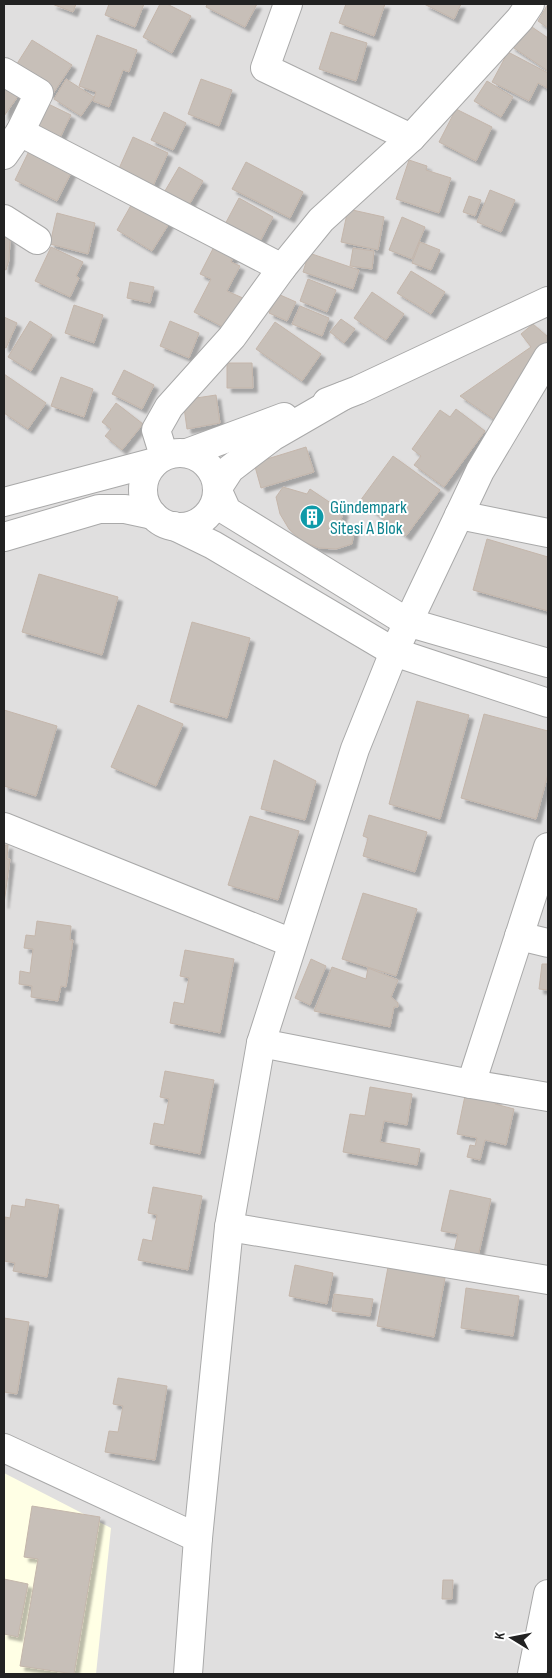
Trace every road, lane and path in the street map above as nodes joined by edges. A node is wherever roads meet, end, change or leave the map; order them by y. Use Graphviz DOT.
graph roads {
  1 [pos="288,4"];
  2 [pos="530,4"];
  3 [pos="4,72"];
  4 [pos="20,132"];
  5 [pos="411,138"];
  6 [pos="4,155"];
  7 [pos="4,219"];
  8 [pos="37,240"];
  9 [pos="282,268"];
  10 [pos="548,301"];
  11 [pos="548,357"];
  12 [pos="343,396"];
  13 [pos="168,457"];
  14 [pos="217,489"];
  15 [pos="4,502"];
  16 [pos="459,515"];
  17 [pos="164,521"];
  18 [pos="548,533"];
  19 [pos="4,537"];
  20 [pos="407,622"];
  21 [pos="394,652"];
  22 [pos="548,662"];
  23 [pos="548,703"];
  24 [pos="4,827"];
  25 [pos="548,847"];
  26 [pos="519,936"];
  27 [pos="292,943"];
  28 [pos="548,944"];
  29 [pos="261,1043"];
  30 [pos="471,1084"];
  31 [pos="548,1097"];
  32 [pos="230,1226"];
  33 [pos="548,1280"];
  34 [pos="4,1448"];
  35 [pos="198,1538"];
  36 [pos="548,1594"];
  37 [pos="188,1674"];
  38 [pos="532,1674"];
  1 -- 5 [label="street"];
  2 -- 5 [label="street"];
  3 -- 4 [label="street"];
  4 -- 6 [label="street"];
  4 -- 9 [label="street"];
  5 -- 9 [label="street"];
  7 -- 8 [label="street"];
  9 -- 13 [label="street"];
  10 -- 12 [label="street"];
  11 -- 16 [label="street"];
  12 -- 13 [label="street"];
  12 -- 14 [label="street"];
  13 -- 14 [label="street"];
  13 -- 15 [label="street"];
  13 -- 17 [label="street"];
  14 -- 17 [label="street"];
  14 -- 20 [label="street"];
  16 -- 18 [label="street"];
  16 -- 20 [label="street"];
  17 -- 19 [label="street"];
  17 -- 21 [label="street"];
  20 -- 21 [label="street"];
  20 -- 22 [label="street"];
  21 -- 23 [label="street"];
  21 -- 27 [label="street"];
  24 -- 27 [label="street"];
  25 -- 26 [label="street"];
  26 -- 28 [label="street"];
  26 -- 30 [label="street"];
  27 -- 29 [label="street"];
  29 -- 30 [label="street"];
  29 -- 32 [label="street"];
  30 -- 31 [label="street"];
  32 -- 33 [label="street"];
  32 -- 35 [label="street"];
  34 -- 35 [label="street"];
  35 -- 37 [label="street"];
  36 -- 38 [label="street"];
}
